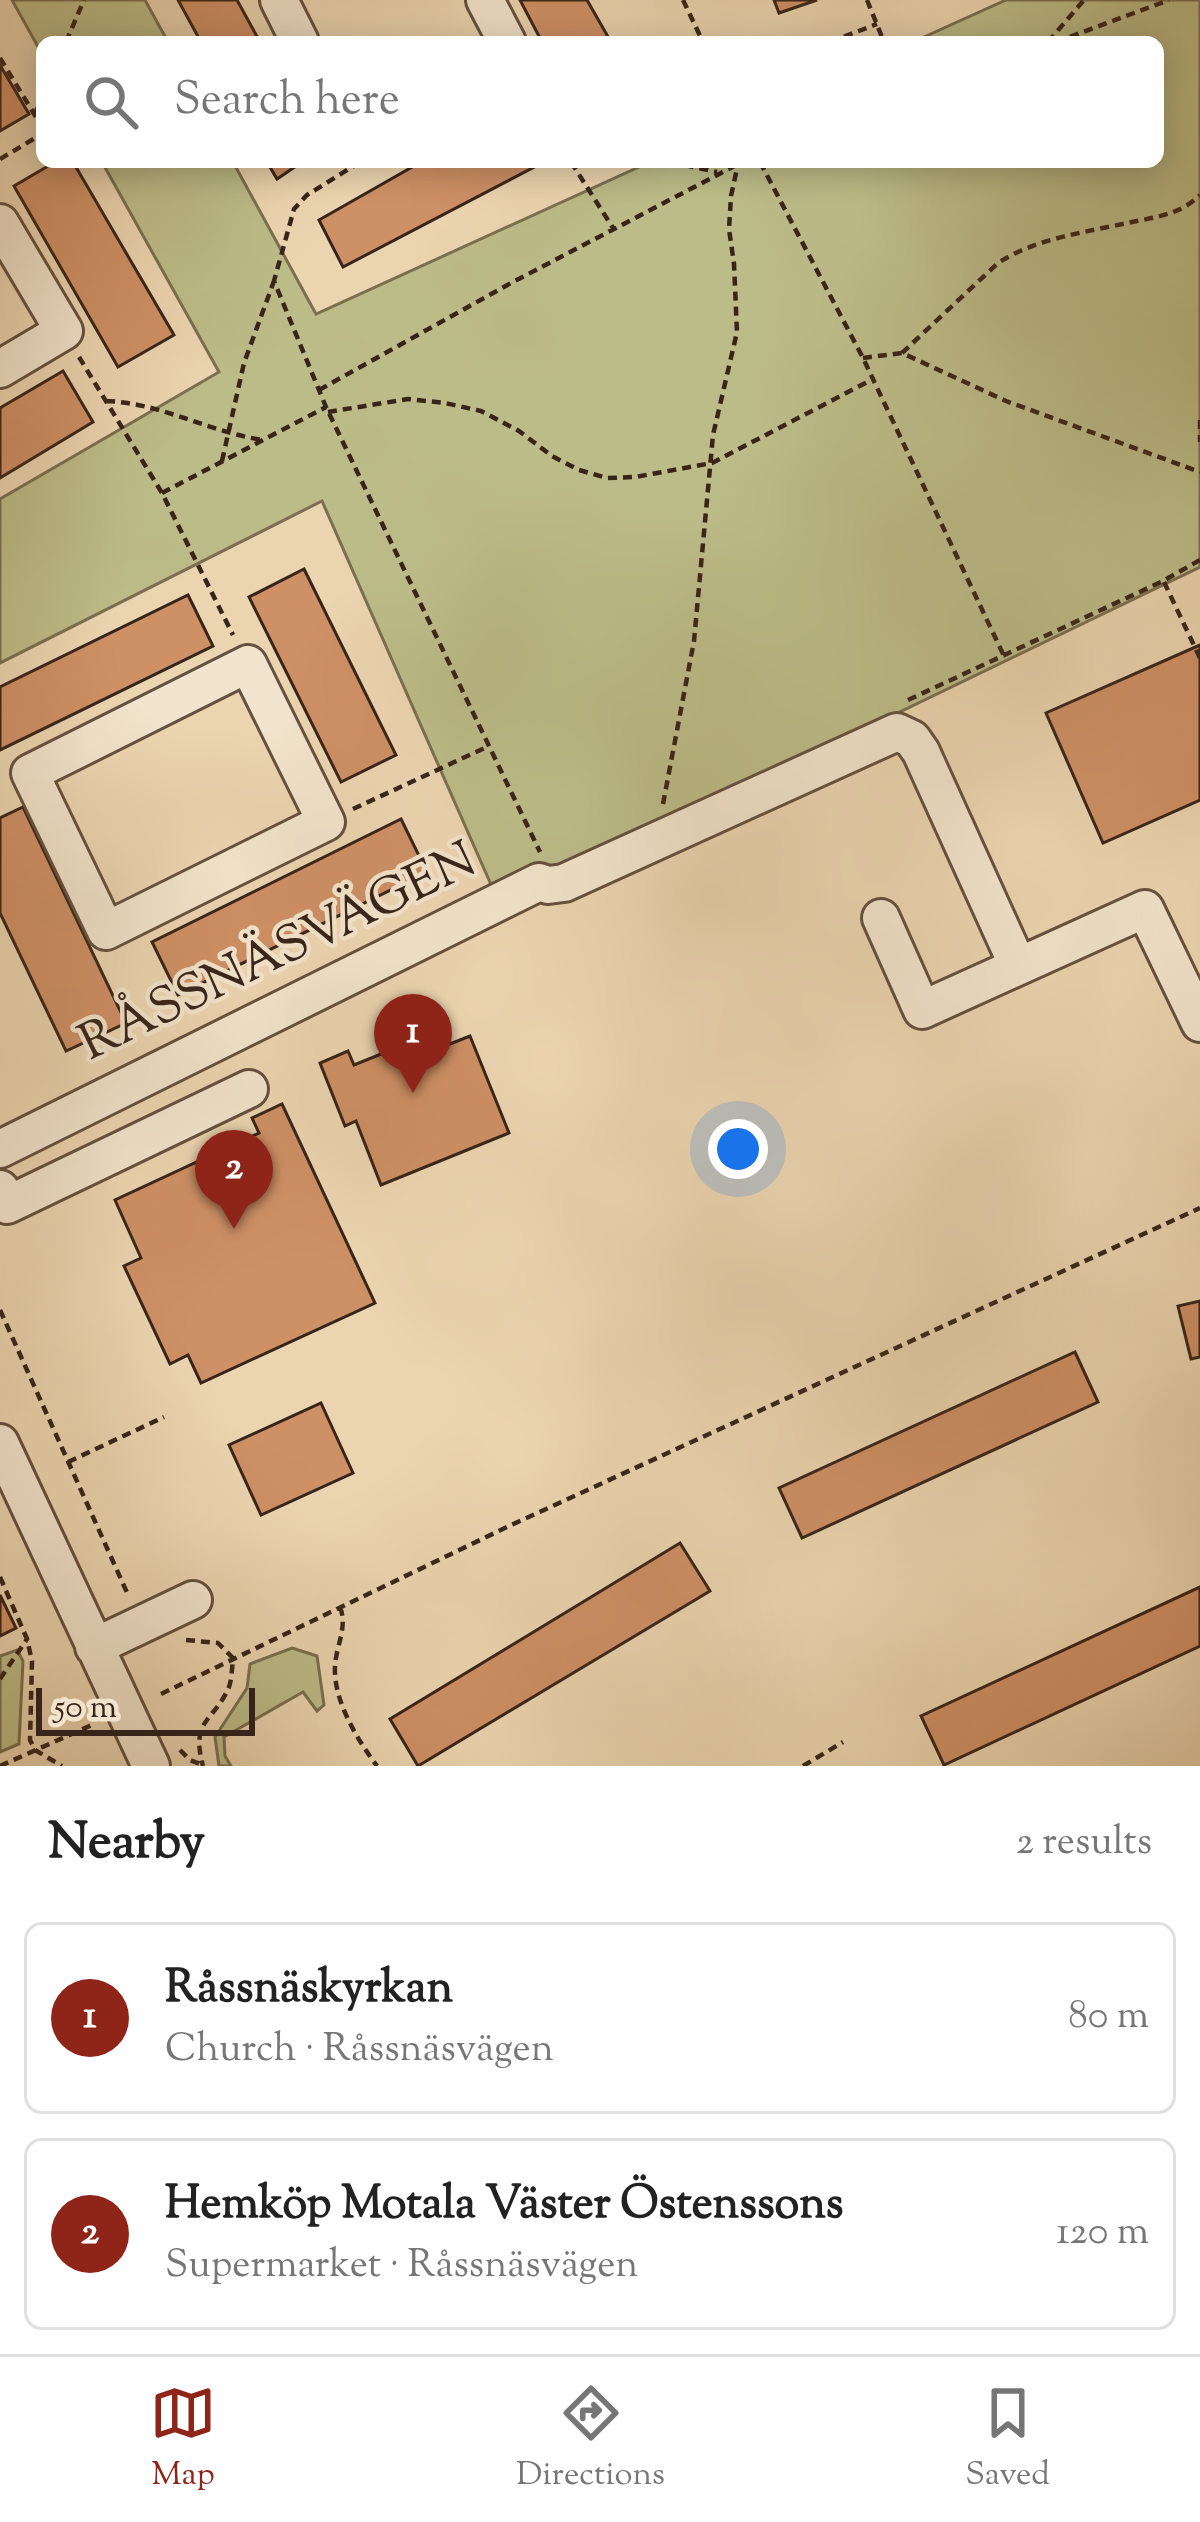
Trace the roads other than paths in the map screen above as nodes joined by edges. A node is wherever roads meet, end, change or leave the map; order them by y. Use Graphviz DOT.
graph roads {
  1 [pos="279,0"];
  2 [pos="485,0"];
  3 [pos="297,36"];
  4 [pos="504,36"];
  5 [pos="0,223"];
  6 [pos="0,369"];
  7 [pos="15,780"];
  8 [pos="881,918"];
  9 [pos="1018,966"];
  10 [pos="1200,1022"];
  11 [pos="249,1090"];
  12 [pos="0,1149"];
  13 [pos="0,1189"];
  14 [pos="0,1443"];
  15 [pos="15,1518"];
  16 [pos="193,1600"];
  17 [pos="94,1647"];
  18 [pos="152,1766"];
  1 -- 3 [label="street"];
  2 -- 4 [label="street"];
  5 -- 6 [label="street"];
  7 -- 7 [label="street"];
  8 -- 9 [label="street"];
  9 -- 10 [label="street"];
  9 -- 12 [label="street, RÅSSNÄSVÄGEN"];
  11 -- 13 [label="street"];
  14 -- 15 [label="street"];
  15 -- 17 [label="street"];
  16 -- 17 [label="street"];
  17 -- 18 [label="street"];
}
